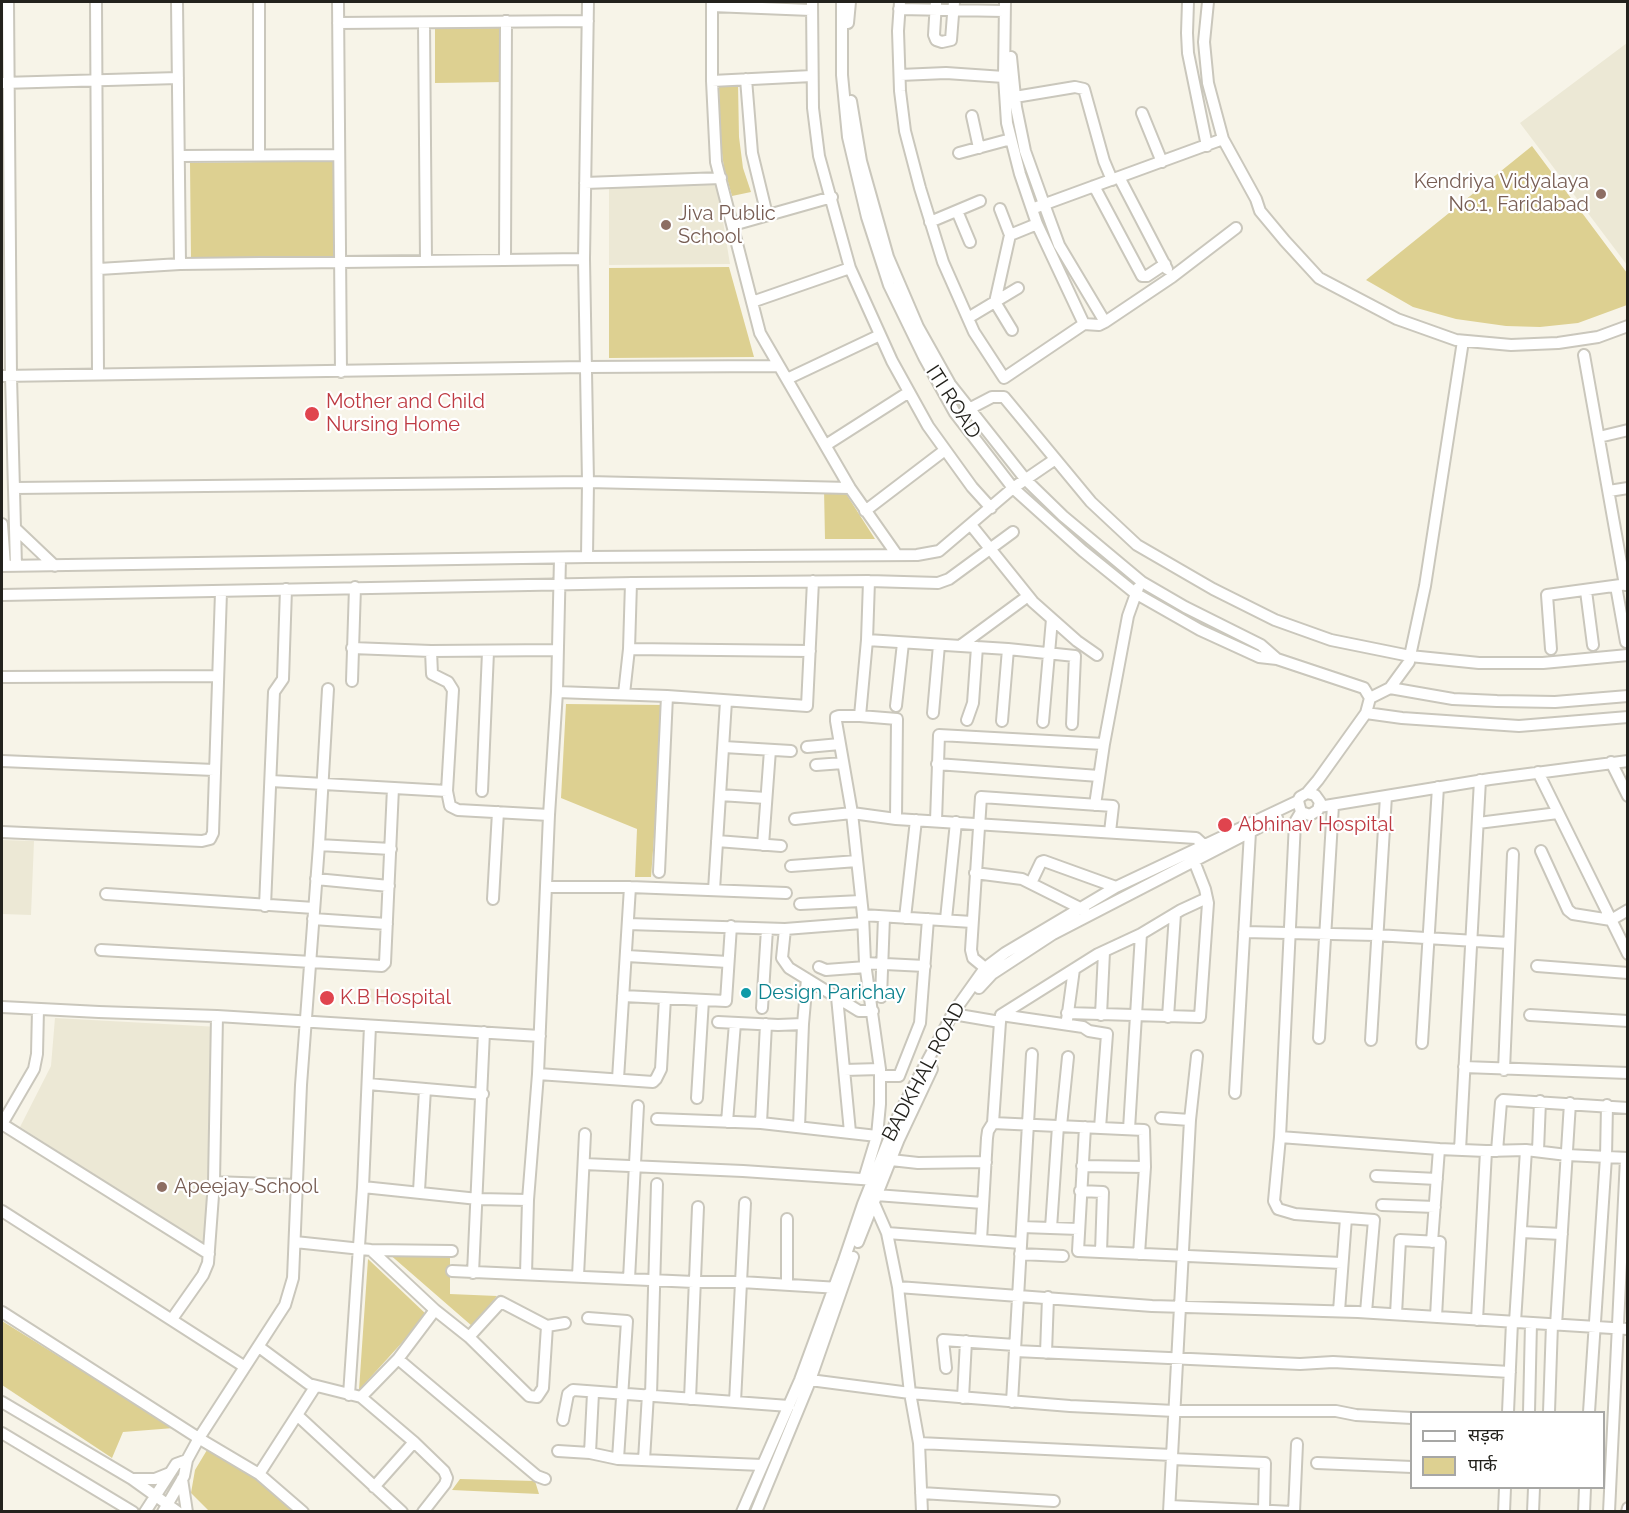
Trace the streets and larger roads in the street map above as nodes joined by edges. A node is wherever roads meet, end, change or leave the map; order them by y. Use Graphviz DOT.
graph roads {
  1 [pos="8,2"];
  2 [pos="96,2"];
  3 [pos="177,2"];
  4 [pos="259,2"];
  5 [pos="338,2"];
  6 [pos="588,2"];
  7 [pos="842,2"];
  8 [pos="849,2"];
  9 [pos="1012,2"];
  10 [pos="1188,2"];
  11 [pos="1208,2"];
  12 [pos="712,4"];
  13 [pos="900,5"];
  14 [pos="811,6"];
  15 [pos="936,6"];
  16 [pos="954,6"];
  17 [pos="1005,6"];
  18 [pos="506,21"];
  19 [pos="588,21"];
  20 [pos="338,23"];
  21 [pos="424,23"];
  22 [pos="900,75"];
  23 [pos="812,76"];
  24 [pos="1004,77"];
  25 [pos="178,78"];
  26 [pos="746,79"];
  27 [pos="96,80"];
  28 [pos="712,81"];
  29 [pos="5,83"];
  30 [pos="1015,97"];
  31 [pos="4,110"];
  32 [pos="1142,113"];
  33 [pos="972,116"];
  34 [pos="1011,139"];
  35 [pos="1223,139"];
  36 [pos="1207,146"];
  37 [pos="979,148"];
  38 [pos="959,153"];
  39 [pos="338,154"];
  40 [pos="259,155"];
  41 [pos="180,156"];
  42 [pos="1162,162"];
  43 [pos="721,178"];
  44 [pos="1116,179"];
  45 [pos="585,183"];
  46 [pos="1094,186"];
  47 [pos="832,197"];
  48 [pos="980,201"];
  49 [pos="1044,204"];
  50 [pos="1000,209"];
  51 [pos="1031,209"];
  52 [pos="957,211"];
  53 [pos="767,215"];
  54 [pos="930,222"];
  55 [pos="1037,224"];
  56 [pos="733,225"];
  57 [pos="1236,228"];
  58 [pos="1010,235"];
  59 [pos="970,242"];
  60 [pos="585,259"];
  61 [pos="505,260"];
  62 [pos="426,261"];
  63 [pos="339,262"];
  64 [pos="180,264"];
  65 [pos="1165,264"];
  66 [pos="850,268"];
  67 [pos="99,269"];
  68 [pos="1172,277"];
  69 [pos="1018,288"];
  70 [pos="752,302"];
  71 [pos="995,302"];
  72 [pos="968,318"];
  73 [pos="1105,322"];
  74 [pos="1084,324"];
  75 [pos="1628,326"];
  76 [pos="1012,330"];
  77 [pos="880,335"];
  78 [pos="1463,341"];
  79 [pos="1584,355"];
  80 [pos="586,366"];
  81 [pos="778,366"];
  82 [pos="341,372"];
  83 [pos="98,374"];
  84 [pos="6,376"];
  85 [pos="787,379"];
  86 [pos="909,392"];
  87 [pos="969,409"];
  88 [pos="1628,430"];
  89 [pos="1599,437"];
  90 [pos="826,445"];
  91 [pos="945,450"];
  92 [pos="1054,460"];
  93 [pos="1026,480"];
  94 [pos="588,482"];
  95 [pos="14,488"];
  96 [pos="850,488"];
  97 [pos="1013,488"];
  98 [pos="1628,488"];
  99 [pos="1609,491"];
  100 [pos="991,508"];
  101 [pos="865,512"];
  102 [pos="2,524"];
  103 [pos="971,525"];
  104 [pos="15,528"];
  105 [pos="1013,532"];
  106 [pos="990,550"];
  107 [pos="897,555"];
  108 [pos="587,557"];
  109 [pos="560,558"];
  110 [pos="7,566"];
  111 [pos="55,566"];
  112 [pos="813,581"];
  113 [pos="869,581"];
  114 [pos="1142,582"];
  115 [pos="631,583"];
  116 [pos="560,584"];
  117 [pos="1623,585"];
  118 [pos="355,587"];
  119 [pos="286,589"];
  120 [pos="1586,591"];
  121 [pos="221,592"];
  122 [pos="1134,592"];
  123 [pos="2,595"];
  124 [pos="1028,597"];
  125 [pos="1052,619"];
  126 [pos="867,640"];
  127 [pos="1077,641"];
  128 [pos="903,642"];
  129 [pos="1626,642"];
  130 [pos="939,645"];
  131 [pos="1593,645"];
  132 [pos="960,646"];
  133 [pos="977,647"];
  134 [pos="352,648"];
  135 [pos="629,649"];
  136 [pos="1008,649"];
  137 [pos="1551,649"];
  138 [pos="558,650"];
  139 [pos="431,651"];
  140 [pos="810,651"];
  141 [pos="488,652"];
  142 [pos="1048,653"];
  143 [pos="1097,655"];
  144 [pos="1628,655"];
  145 [pos="1075,656"];
  146 [pos="1410,656"];
  147 [pos="1277,659"];
  148 [pos="218,676"];
  149 [pos="2,677"];
  150 [pos="352,681"];
  151 [pos="1390,688"];
  152 [pos="328,689"];
  153 [pos="557,692"];
  154 [pos="624,694"];
  155 [pos="667,696"];
  156 [pos="1628,696"];
  157 [pos="1370,698"];
  158 [pos="726,701"];
  159 [pos="896,706"];
  160 [pos="933,713"];
  161 [pos="1366,713"];
  162 [pos="860,716"];
  163 [pos="1628,717"];
  164 [pos="967,720"];
  165 [pos="1002,720"];
  166 [pos="1043,722"];
  167 [pos="1072,724"];
  168 [pos="840,744"];
  169 [pos="1104,744"];
  170 [pos="724,747"];
  171 [pos="807,747"];
  172 [pos="770,750"];
  173 [pos="791,751"];
  174 [pos="2,761"];
  175 [pos="1628,761"];
  176 [pos="1611,762"];
  177 [pos="843,763"];
  178 [pos="937,764"];
  179 [pos="816,765"];
  180 [pos="214,770"];
  181 [pos="1538,772"];
  182 [pos="1099,776"];
  183 [pos="1480,780"];
  184 [pos="271,781"];
  185 [pos="323,784"];
  186 [pos="1438,787"];
  187 [pos="393,788"];
  188 [pos="447,791"];
  189 [pos="482,791"];
  190 [pos="1307,793"];
  191 [pos="720,795"];
  192 [pos="1386,796"];
  193 [pos="1628,796"];
  194 [pos="766,798"];
  195 [pos="1095,805"];
  196 [pos="1333,805"];
  197 [pos="1299,807"];
  198 [pos="1319,807"];
  199 [pos="498,812"];
  200 [pos="852,813"];
  201 [pos="1558,813"];
  202 [pos="549,814"];
  203 [pos="795,819"];
  204 [pos="896,819"];
  205 [pos="916,820"];
  206 [pos="936,821"];
  207 [pos="956,822"];
  208 [pos="1478,823"];
  209 [pos="980,824"];
  210 [pos="2,832"];
  211 [pos="1110,832"];
  212 [pos="1250,832"];
  213 [pos="717,841"];
  214 [pos="319,845"];
  215 [pos="763,845"];
  216 [pos="782,846"];
  217 [pos="1208,848"];
  218 [pos="391,849"];
  219 [pos="1541,851"];
  220 [pos="1513,854"];
  221 [pos="857,861"];
  222 [pos="1194,861"];
  223 [pos="791,866"];
  224 [pos="659,872"];
  225 [pos="975,873"];
  226 [pos="316,879"];
  227 [pos="1031,883"];
  228 [pos="389,886"];
  229 [pos="546,887"];
  230 [pos="630,887"];
  231 [pos="1116,887"];
  232 [pos="714,890"];
  233 [pos="786,893"];
  234 [pos="106,894"];
  235 [pos="1207,898"];
  236 [pos="493,899"];
  237 [pos="861,901"];
  238 [pos="800,904"];
  239 [pos="265,906"];
  240 [pos="1081,908"];
  241 [pos="1628,910"];
  242 [pos="314,914"];
  243 [pos="1092,914"];
  244 [pos="1175,914"];
  245 [pos="884,916"];
  246 [pos="905,918"];
  247 [pos="862,919"];
  248 [pos="928,919"];
  249 [pos="946,919"];
  250 [pos="1611,920"];
  251 [pos="972,922"];
  252 [pos="387,924"];
  253 [pos="628,924"];
  254 [pos="731,926"];
  255 [pos="768,929"];
  256 [pos="785,929"];
  257 [pos="1244,932"];
  258 [pos="1289,933"];
  259 [pos="1141,934"];
  260 [pos="1326,935"];
  261 [pos="1376,935"];
  262 [pos="1428,937"];
  263 [pos="1472,940"];
  264 [pos="1509,943"];
  265 [pos="101,950"];
  266 [pos="1104,952"];
  267 [pos="1628,954"];
  268 [pos="627,956"];
  269 [pos="310,961"];
  270 [pos="728,962"];
  271 [pos="883,964"];
  272 [pos="865,965"];
  273 [pos="925,966"];
  274 [pos="1537,966"];
  275 [pos="819,967"];
  276 [pos="1074,969"];
  277 [pos="989,971"];
  278 [pos="1628,973"];
  279 [pos="807,979"];
  280 [pos="624,996"];
  281 [pos="665,998"];
  282 [pos="837,998"];
  283 [pos="881,998"];
  284 [pos="703,1000"];
  285 [pos="2,1007"];
  286 [pos="762,1008"];
  287 [pos="38,1009"];
  288 [pos="873,1011"];
  289 [pos="1067,1013"];
  290 [pos="959,1015"];
  291 [pos="1101,1015"];
  292 [pos="217,1016"];
  293 [pos="1136,1016"];
  294 [pos="1530,1016"];
  295 [pos="1168,1017"];
  296 [pos="1001,1018"];
  297 [pos="1628,1021"];
  298 [pos="307,1022"];
  299 [pos="718,1022"];
  300 [pos="735,1023"];
  301 [pos="766,1024"];
  302 [pos="803,1024"];
  303 [pos="370,1026"];
  304 [pos="1066,1026"];
  305 [pos="484,1032"];
  306 [pos="540,1036"];
  307 [pos="1319,1038"];
  308 [pos="1371,1040"];
  309 [pos="1422,1043"];
  310 [pos="1032,1054"];
  311 [pos="1197,1056"];
  312 [pos="1068,1057"];
  313 [pos="1464,1067"];
  314 [pos="844,1070"];
  315 [pos="1504,1070"];
  316 [pos="880,1072"];
  317 [pos="1628,1073"];
  318 [pos="538,1074"];
  319 [pos="618,1079"];
  320 [pos="368,1084"];
  321 [pos="425,1089"];
  322 [pos="1235,1093"];
  323 [pos="483,1094"];
  324 [pos="697,1098"];
  325 [pos="1540,1101"];
  326 [pos="1570,1103"];
  327 [pos="1607,1105"];
  328 [pos="638,1106"];
  329 [pos="1628,1108"];
  330 [pos="1161,1118"];
  331 [pos="657,1119"];
  332 [pos="1190,1120"];
  333 [pos="727,1122"];
  334 [pos="993,1122"];
  335 [pos="761,1123"];
  336 [pos="2,1124"];
  337 [pos="1028,1125"];
  338 [pos="1060,1126"];
  339 [pos="800,1127"];
  340 [pos="1085,1128"];
  341 [pos="1100,1128"];
  342 [pos="1130,1129"];
  343 [pos="850,1132"];
  344 [pos="585,1134"];
  345 [pos="877,1136"];
  346 [pos="1280,1137"];
  347 [pos="1439,1149"];
  348 [pos="1460,1150"];
  349 [pos="1526,1150"];
  350 [pos="1492,1151"];
  351 [pos="1538,1151"];
  352 [pos="1567,1155"];
  353 [pos="1606,1157"];
  354 [pos="1627,1158"];
  355 [pos="891,1160"];
  356 [pos="986,1161"];
  357 [pos="584,1164"];
  358 [pos="1082,1166"];
  359 [pos="634,1167"];
  360 [pos="1145,1167"];
  361 [pos="1376,1176"];
  362 [pos="1437,1179"];
  363 [pos="873,1180"];
  364 [pos="214,1182"];
  365 [pos="657,1184"];
  366 [pos="296,1185"];
  367 [pos="363,1187"];
  368 [pos="419,1191"];
  369 [pos="1080,1191"];
  370 [pos="478,1198"];
  371 [pos="875,1198"];
  372 [pos="528,1200"];
  373 [pos="745,1203"];
  374 [pos="983,1203"];
  375 [pos="1382,1205"];
  376 [pos="698,1207"];
  377 [pos="1435,1207"];
  378 [pos="2,1210"];
  379 [pos="1346,1218"];
  380 [pos="787,1219"];
  381 [pos="1022,1227"];
  382 [pos="1051,1228"];
  383 [pos="1079,1229"];
  384 [pos="1521,1232"];
  385 [pos="887,1233"];
  386 [pos="1562,1234"];
  387 [pos="981,1240"];
  388 [pos="295,1242"];
  389 [pos="1432,1242"];
  390 [pos="358,1249"];
  391 [pos="1021,1249"];
  392 [pos="371,1250"];
  393 [pos="452,1251"];
  394 [pos="1101,1252"];
  395 [pos="209,1254"];
  396 [pos="1139,1254"];
  397 [pos="1183,1255"];
  398 [pos="1064,1256"];
  399 [pos="1342,1263"];
  400 [pos="452,1271"];
  401 [pos="473,1274"];
  402 [pos="526,1274"];
  403 [pos="578,1276"];
  404 [pos="629,1279"];
  405 [pos="655,1281"];
  406 [pos="694,1282"];
  407 [pos="741,1282"];
  408 [pos="787,1284"];
  409 [pos="898,1287"];
  410 [pos="838,1288"];
  411 [pos="1018,1295"];
  412 [pos="1048,1297"];
  413 [pos="1180,1306"];
  414 [pos="435,1310"];
  415 [pos="1339,1311"];
  416 [pos="2,1312"];
  417 [pos="1366,1312"];
  418 [pos="1395,1314"];
  419 [pos="1436,1317"];
  420 [pos="588,1318"];
  421 [pos="172,1319"];
  422 [pos="1477,1320"];
  423 [pos="1514,1322"];
  424 [pos="565,1323"];
  425 [pos="1531,1323"];
  426 [pos="1554,1324"];
  427 [pos="547,1326"];
  428 [pos="1593,1327"];
  429 [pos="1623,1329"];
  430 [pos="469,1337"];
  431 [pos="966,1341"];
  432 [pos="259,1347"];
  433 [pos="1015,1348"];
  434 [pos="1046,1353"];
  435 [pos="1177,1358"];
  436 [pos="398,1359"];
  437 [pos="245,1367"];
  438 [pos="946,1368"];
  439 [pos="1510,1372"];
  440 [pos="810,1380"];
  441 [pos="315,1387"];
  442 [pos="593,1393"];
  443 [pos="622,1393"];
  444 [pos="910,1393"];
  445 [pos="349,1395"];
  446 [pos="649,1395"];
  447 [pos="361,1397"];
  448 [pos="963,1398"];
  449 [pos="690,1399"];
  450 [pos="2,1402"];
  451 [pos="735,1402"];
  452 [pos="1012,1402"];
  453 [pos="789,1406"];
  454 [pos="1175,1411"];
  455 [pos="1508,1411"];
  456 [pos="1529,1411"];
  457 [pos="1549,1411"];
  458 [pos="1589,1411"];
  459 [pos="297,1415"];
  460 [pos="1410,1418"];
  461 [pos="563,1420"];
  462 [pos="2,1433"];
  463 [pos="199,1438"];
  464 [pos="414,1442"];
  465 [pos="919,1443"];
  466 [pos="1297,1444"];
  467 [pos="558,1451"];
  468 [pos="590,1453"];
  469 [pos="1172,1457"];
  470 [pos="618,1459"];
  471 [pos="187,1460"];
  472 [pos="644,1460"];
  473 [pos="1317,1463"];
  474 [pos="762,1465"];
  475 [pos="1410,1467"];
  476 [pos="171,1473"];
  477 [pos="259,1474"];
  478 [pos="132,1479"];
  479 [pos="182,1479"];
  480 [pos="545,1479"];
  481 [pos="374,1487"];
  482 [pos="1505,1489"];
  483 [pos="1534,1489"];
  484 [pos="1585,1489"];
  485 [pos="921,1492"];
  486 [pos="157,1495"];
  487 [pos="1054,1501"];
  488 [pos="166,1507"];
  489 [pos="1170,1509"];
  490 [pos="1264,1510"];
  491 [pos="133,1512"];
  492 [pos="146,1512"];
  493 [pos="178,1512"];
  494 [pos="188,1512"];
  495 [pos="303,1512"];
  496 [pos="402,1512"];
  497 [pos="423,1512"];
  498 [pos="742,1512"];
  499 [pos="756,1512"];
  500 [pos="922,1512"];
  501 [pos="1293,1512"];
  502 [pos="1504,1512"];
  503 [pos="1533,1512"];
  504 [pos="1584,1512"];
  505 [pos="1609,1512"];
  1 -- 29 [label="street"];
  2 -- 27 [label="street"];
  3 -- 25 [label="street"];
  4 -- 40 [label="street"];
  5 -- 20 [label="street"];
  6 -- 19 [label="street"];
  7 -- 97 [label="street, ITI ROAD"];
  8 -- 87 [label="street, ITI ROAD"];
  9 -- 30 [label="street"];
  10 -- 36 [label="street"];
  11 -- 35 [label="street"];
  12 -- 14 [label="street"];
  12 -- 28 [label="street"];
  13 -- 15 [label="street"];
  13 -- 22 [label="street"];
  14 -- 23 [label="street"];
  15 -- 16 [label="street"];
  15 -- 16 [label="street"];
  16 -- 17 [label="street"];
  17 -- 24 [label="street"];
  18 -- 19 [label="street"];
  18 -- 21 [label="street"];
  18 -- 61 [label="street"];
  19 -- 45 [label="street"];
  20 -- 21 [label="street"];
  20 -- 39 [label="street"];
  21 -- 62 [label="street"];
  22 -- 24 [label="street"];
  22 -- 54 [label="street"];
  23 -- 26 [label="street"];
  23 -- 47 [label="street"];
  24 -- 34 [label="street"];
  25 -- 27 [label="street"];
  25 -- 41 [label="street"];
  26 -- 28 [label="street"];
  26 -- 53 [label="street"];
  27 -- 29 [label="street"];
  27 -- 67 [label="street"];
  28 -- 43 [label="street"];
  29 -- 31 [label="street"];
  30 -- 44 [label="street"];
  30 -- 49 [label="street"];
  31 -- 84 [label="street"];
  32 -- 42 [label="street"];
  33 -- 37 [label="street"];
  34 -- 37 [label="street"];
  34 -- 51 [label="street"];
  35 -- 36 [label="street"];
  35 -- 78 [label="street"];
  36 -- 42 [label="street"];
  37 -- 38 [label="street"];
  39 -- 40 [label="street"];
  39 -- 63 [label="street"];
  40 -- 41 [label="street"];
  41 -- 64 [label="street"];
  42 -- 44 [label="street"];
  43 -- 45 [label="street"];
  43 -- 56 [label="street"];
  44 -- 46 [label="street"];
  44 -- 65 [label="street"];
  45 -- 60 [label="street"];
  46 -- 49 [label="street"];
  46 -- 65 [label="street"];
  47 -- 53 [label="street"];
  47 -- 66 [label="street"];
  48 -- 52 [label="street"];
  49 -- 51 [label="street"];
  49 -- 73 [label="street"];
  50 -- 58 [label="street"];
  51 -- 55 [label="street"];
  52 -- 54 [label="street"];
  52 -- 59 [label="street"];
  53 -- 56 [label="street"];
  54 -- 72 [label="street"];
  55 -- 58 [label="street"];
  55 -- 74 [label="street"];
  56 -- 70 [label="street"];
  57 -- 68 [label="street"];
  58 -- 71 [label="street"];
  60 -- 61 [label="street"];
  60 -- 80 [label="street"];
  61 -- 62 [label="street"];
  62 -- 63 [label="street"];
  63 -- 64 [label="street"];
  63 -- 82 [label="street"];
  64 -- 67 [label="street"];
  65 -- 68 [label="street"];
  66 -- 70 [label="street"];
  66 -- 77 [label="street"];
  67 -- 83 [label="street"];
  68 -- 73 [label="street"];
  69 -- 71 [label="street"];
  70 -- 81 [label="street"];
  71 -- 72 [label="street"];
  71 -- 76 [label="street"];
  72 -- 74 [label="street"];
  73 -- 74 [label="street"];
  75 -- 78 [label="street"];
  77 -- 85 [label="street"];
  77 -- 86 [label="street"];
  78 -- 146 [label="street"];
  79 -- 89 [label="street"];
  80 -- 81 [label="street"];
  80 -- 82 [label="street"];
  80 -- 94 [label="street"];
  81 -- 85 [label="street"];
  82 -- 83 [label="street"];
  83 -- 84 [label="street"];
  84 -- 95 [label="street"];
  85 -- 90 [label="street"];
  86 -- 90 [label="street"];
  86 -- 91 [label="street"];
  87 -- 92 [label="street"];
  87 -- 93 [label="street, ITI ROAD"];
  88 -- 89 [label="street"];
  89 -- 99 [label="street"];
  90 -- 96 [label="street"];
  91 -- 100 [label="street"];
  91 -- 101 [label="street"];
  92 -- 93 [label="street"];
  92 -- 146 [label="street"];
  93 -- 97 [label="street"];
  93 -- 114 [label="street, ITI ROAD"];
  94 -- 95 [label="street"];
  94 -- 96 [label="street"];
  94 -- 108 [label="street"];
  95 -- 104 [label="street"];
  96 -- 101 [label="street"];
  97 -- 100 [label="street"];
  97 -- 122 [label="street, ITI ROAD"];
  98 -- 99 [label="street"];
  99 -- 117 [label="street"];
  100 -- 103 [label="street"];
  101 -- 107 [label="street"];
  102 -- 110 [label="street"];
  103 -- 106 [label="street"];
  103 -- 107 [label="street"];
  104 -- 110 [label="street"];
  104 -- 111 [label="street"];
  105 -- 106 [label="street"];
  106 -- 113 [label="street"];
  106 -- 124 [label="street"];
  107 -- 108 [label="street"];
  108 -- 109 [label="street"];
  109 -- 111 [label="street"];
  109 -- 116 [label="street"];
  110 -- 111 [label="street"];
  112 -- 113 [label="street"];
  112 -- 115 [label="street"];
  112 -- 140 [label="street"];
  113 -- 126 [label="street"];
  114 -- 122 [label="street"];
  114 -- 147 [label="street, ITI ROAD"];
  115 -- 116 [label="street"];
  115 -- 135 [label="street"];
  116 -- 118 [label="street"];
  116 -- 138 [label="street"];
  117 -- 120 [label="street"];
  117 -- 129 [label="street"];
  118 -- 119 [label="street"];
  118 -- 134 [label="street"];
  119 -- 121 [label="street"];
  119 -- 184 [label="street"];
  120 -- 131 [label="street"];
  120 -- 137 [label="street"];
  121 -- 123 [label="street"];
  121 -- 148 [label="street"];
  122 -- 147 [label="street, ITI ROAD"];
  122 -- 169 [label="street"];
  124 -- 125 [label="street"];
  124 -- 132 [label="street"];
  125 -- 127 [label="street"];
  125 -- 142 [label="street"];
  126 -- 128 [label="street"];
  126 -- 162 [label="street"];
  127 -- 143 [label="street"];
  127 -- 145 [label="street"];
  128 -- 130 [label="street"];
  128 -- 159 [label="street"];
  130 -- 132 [label="street"];
  130 -- 160 [label="street"];
  132 -- 133 [label="street"];
  133 -- 136 [label="street"];
  133 -- 164 [label="street"];
  134 -- 139 [label="street"];
  134 -- 150 [label="street"];
  135 -- 140 [label="street"];
  135 -- 154 [label="street"];
  136 -- 142 [label="street"];
  136 -- 165 [label="street"];
  138 -- 141 [label="street"];
  138 -- 153 [label="street"];
  139 -- 141 [label="street"];
  139 -- 188 [label="street"];
  140 -- 158 [label="street"];
  141 -- 189 [label="street"];
  142 -- 145 [label="street"];
  142 -- 166 [label="street"];
  144 -- 146 [label="street"];
  145 -- 167 [label="street"];
  146 -- 151 [label="street"];
  147 -- 157 [label="street, ITI ROAD"];
  148 -- 149 [label="street"];
  148 -- 180 [label="street"];
  151 -- 156 [label="street"];
  151 -- 157 [label="street"];
  152 -- 185 [label="street"];
  153 -- 154 [label="street"];
  153 -- 202 [label="street"];
  154 -- 155 [label="street"];
  155 -- 158 [label="street"];
  155 -- 224 [label="street"];
  157 -- 161 [label="street"];
  158 -- 170 [label="street"];
  161 -- 163 [label="street"];
  161 -- 190 [label="street"];
  162 -- 168 [label="street"];
  162 -- 204 [label="street"];
  168 -- 171 [label="street"];
  168 -- 177 [label="street"];
  169 -- 178 [label="street"];
  169 -- 182 [label="street"];
  170 -- 172 [label="street"];
  170 -- 191 [label="street"];
  172 -- 173 [label="street"];
  172 -- 194 [label="street"];
  174 -- 180 [label="street"];
  175 -- 176 [label="street"];
  176 -- 181 [label="street"];
  176 -- 193 [label="street"];
  177 -- 179 [label="street"];
  177 -- 200 [label="street"];
  178 -- 182 [label="street"];
  178 -- 206 [label="street"];
  180 -- 210 [label="street"];
  181 -- 183 [label="street"];
  181 -- 201 [label="street"];
  182 -- 195 [label="street"];
  183 -- 186 [label="street"];
  183 -- 208 [label="street"];
  184 -- 185 [label="street"];
  184 -- 239 [label="street"];
  185 -- 187 [label="street"];
  185 -- 214 [label="street"];
  186 -- 192 [label="street"];
  186 -- 262 [label="street"];
  187 -- 188 [label="street"];
  187 -- 218 [label="street"];
  188 -- 199 [label="street"];
  190 -- 197 [label="street"];
  190 -- 198 [label="street"];
  191 -- 194 [label="street"];
  191 -- 213 [label="street"];
  192 -- 196 [label="street"];
  192 -- 261 [label="street"];
  194 -- 215 [label="street"];
  195 -- 209 [label="street"];
  195 -- 211 [label="street"];
  196 -- 198 [label="street"];
  196 -- 260 [label="street"];
  197 -- 198 [label="street"];
  197 -- 212 [label="street, BADKHAL ROAD"];
  197 -- 217 [label="street, BADKHAL ROAD"];
  197 -- 258 [label="street"];
  199 -- 202 [label="street"];
  199 -- 236 [label="street"];
  200 -- 203 [label="street"];
  200 -- 204 [label="street"];
  200 -- 221 [label="street"];
  201 -- 208 [label="street"];
  201 -- 250 [label="street"];
  202 -- 229 [label="street"];
  204 -- 205 [label="street"];
  205 -- 206 [label="street"];
  205 -- 246 [label="street"];
  206 -- 207 [label="street"];
  207 -- 209 [label="street"];
  207 -- 249 [label="street"];
  208 -- 263 [label="street"];
  209 -- 211 [label="street"];
  209 -- 225 [label="street"];
  211 -- 217 [label="street"];
  212 -- 217 [label="street, BADKHAL ROAD"];
  212 -- 257 [label="street"];
  213 -- 215 [label="street"];
  213 -- 232 [label="street"];
  214 -- 218 [label="street"];
  214 -- 226 [label="street"];
  215 -- 216 [label="street"];
  217 -- 222 [label="street, BADKHAL ROAD"];
  217 -- 231 [label="street, BADKHAL ROAD"];
  218 -- 228 [label="street"];
  219 -- 250 [label="street"];
  220 -- 264 [label="street"];
  221 -- 223 [label="street"];
  221 -- 237 [label="street"];
  222 -- 235 [label="street"];
  222 -- 243 [label="street, BADKHAL ROAD"];
  225 -- 227 [label="street"];
  225 -- 251 [label="street"];
  226 -- 228 [label="street"];
  226 -- 242 [label="street"];
  227 -- 231 [label="street"];
  227 -- 240 [label="street"];
  228 -- 252 [label="street"];
  229 -- 230 [label="street"];
  229 -- 306 [label="street"];
  230 -- 232 [label="street"];
  230 -- 253 [label="street"];
  231 -- 240 [label="street, BADKHAL ROAD"];
  232 -- 233 [label="street"];
  234 -- 239 [label="street"];
  235 -- 244 [label="street"];
  235 -- 295 [label="street"];
  237 -- 238 [label="street"];
  237 -- 247 [label="street"];
  239 -- 242 [label="street"];
  240 -- 243 [label="street"];
  240 -- 277 [label="street, BADKHAL ROAD"];
  241 -- 250 [label="street"];
  242 -- 252 [label="street"];
  242 -- 269 [label="street"];
  243 -- 277 [label="street, BADKHAL ROAD"];
  244 -- 259 [label="street"];
  244 -- 295 [label="street"];
  245 -- 246 [label="street"];
  245 -- 247 [label="street"];
  245 -- 271 [label="street"];
  246 -- 248 [label="street"];
  247 -- 256 [label="street"];
  247 -- 272 [label="street"];
  248 -- 249 [label="street"];
  248 -- 273 [label="street"];
  249 -- 251 [label="street"];
  250 -- 267 [label="street"];
  251 -- 277 [label="street"];
  252 -- 269 [label="street"];
  253 -- 254 [label="street"];
  253 -- 268 [label="street"];
  254 -- 255 [label="street"];
  254 -- 270 [label="street"];
  255 -- 256 [label="street"];
  255 -- 286 [label="street"];
  256 -- 279 [label="street"];
  257 -- 258 [label="street"];
  257 -- 322 [label="street"];
  258 -- 260 [label="street"];
  258 -- 346 [label="street"];
  259 -- 266 [label="street"];
  259 -- 293 [label="street"];
  260 -- 261 [label="street"];
  260 -- 307 [label="street"];
  261 -- 262 [label="street"];
  261 -- 308 [label="street"];
  262 -- 263 [label="street"];
  262 -- 309 [label="street"];
  263 -- 264 [label="street"];
  263 -- 313 [label="street"];
  264 -- 315 [label="street"];
  265 -- 269 [label="street"];
  266 -- 276 [label="street"];
  266 -- 291 [label="street"];
  268 -- 270 [label="street"];
  268 -- 280 [label="street"];
  269 -- 298 [label="street"];
  270 -- 284 [label="street"];
  271 -- 272 [label="street"];
  271 -- 273 [label="street"];
  271 -- 283 [label="street"];
  272 -- 275 [label="street"];
  272 -- 288 [label="street"];
  273 -- 316 [label="street"];
  274 -- 278 [label="street"];
  276 -- 289 [label="street"];
  276 -- 296 [label="street"];
  277 -- 290 [label="street, BADKHAL ROAD"];
  277 -- 363 [label="street, BADKHAL ROAD"];
  279 -- 282 [label="street"];
  279 -- 302 [label="street"];
  280 -- 281 [label="street"];
  280 -- 319 [label="street"];
  281 -- 284 [label="street"];
  281 -- 319 [label="street"];
  282 -- 288 [label="street"];
  282 -- 314 [label="street"];
  284 -- 324 [label="street"];
  285 -- 287 [label="street"];
  287 -- 292 [label="street"];
  287 -- 336 [label="street"];
  288 -- 316 [label="street"];
  289 -- 291 [label="street"];
  289 -- 304 [label="street"];
  290 -- 296 [label="street"];
  290 -- 355 [label="street, BADKHAL ROAD"];
  291 -- 293 [label="street"];
  292 -- 298 [label="street"];
  292 -- 364 [label="street"];
  293 -- 295 [label="street"];
  293 -- 342 [label="street"];
  294 -- 297 [label="street"];
  296 -- 304 [label="street"];
  296 -- 334 [label="street"];
  298 -- 303 [label="street"];
  298 -- 366 [label="street"];
  299 -- 300 [label="street"];
  300 -- 301 [label="street"];
  300 -- 333 [label="street"];
  301 -- 302 [label="street"];
  301 -- 335 [label="street"];
  302 -- 339 [label="street"];
  303 -- 305 [label="street"];
  303 -- 320 [label="street"];
  304 -- 341 [label="street"];
  305 -- 306 [label="street"];
  305 -- 323 [label="street"];
  306 -- 318 [label="street"];
  310 -- 337 [label="street"];
  311 -- 332 [label="street"];
  312 -- 338 [label="street"];
  313 -- 315 [label="street"];
  313 -- 348 [label="street"];
  314 -- 316 [label="street"];
  314 -- 343 [label="street"];
  315 -- 317 [label="street"];
  316 -- 345 [label="street"];
  318 -- 319 [label="street"];
  318 -- 372 [label="street"];
  320 -- 321 [label="street"];
  320 -- 367 [label="street"];
  321 -- 323 [label="street"];
  321 -- 368 [label="street"];
  323 -- 370 [label="street"];
  325 -- 326 [label="street"];
  325 -- 350 [label="street"];
  325 -- 351 [label="street"];
  326 -- 327 [label="street"];
  326 -- 352 [label="street"];
  327 -- 329 [label="street"];
  327 -- 353 [label="street"];
  328 -- 359 [label="street"];
  330 -- 332 [label="street"];
  331 -- 333 [label="street"];
  332 -- 397 [label="street"];
  333 -- 335 [label="street"];
  334 -- 337 [label="street"];
  334 -- 356 [label="street"];
  335 -- 339 [label="street"];
  336 -- 395 [label="street"];
  337 -- 338 [label="street"];
  337 -- 381 [label="street"];
  338 -- 340 [label="street"];
  338 -- 382 [label="street"];
  339 -- 343 [label="street"];
  340 -- 341 [label="street"];
  340 -- 358 [label="street"];
  341 -- 342 [label="street"];
  342 -- 360 [label="street"];
  343 -- 345 [label="street"];
  344 -- 357 [label="street"];
  345 -- 363 [label="street"];
  346 -- 347 [label="street"];
  346 -- 379 [label="street"];
  347 -- 348 [label="street"];
  347 -- 362 [label="street"];
  348 -- 350 [label="street"];
  349 -- 350 [label="street"];
  349 -- 351 [label="street"];
  349 -- 384 [label="street"];
  350 -- 422 [label="street"];
  351 -- 352 [label="street"];
  352 -- 353 [label="street"];
  352 -- 386 [label="street"];
  353 -- 354 [label="street"];
  353 -- 428 [label="street"];
  354 -- 429 [label="street"];
  355 -- 356 [label="street"];
  355 -- 363 [label="street, BADKHAL ROAD"];
  356 -- 374 [label="street"];
  357 -- 359 [label="street"];
  357 -- 403 [label="street"];
  358 -- 360 [label="street"];
  358 -- 369 [label="street"];
  359 -- 363 [label="street"];
  359 -- 404 [label="street"];
  360 -- 396 [label="street"];
  361 -- 362 [label="street"];
  362 -- 377 [label="street"];
  363 -- 371 [label="street, BADKHAL ROAD"];
  363 -- 410 [label="street, BADKHAL ROAD"];
  364 -- 366 [label="street"];
  364 -- 395 [label="street"];
  365 -- 405 [label="street"];
  366 -- 388 [label="street"];
  367 -- 368 [label="street"];
  367 -- 390 [label="street"];
  368 -- 370 [label="street"];
  369 -- 383 [label="street"];
  369 -- 394 [label="street"];
  370 -- 372 [label="street"];
  370 -- 401 [label="street"];
  371 -- 374 [label="street"];
  371 -- 385 [label="street"];
  371 -- 410 [label="street, BADKHAL ROAD"];
  372 -- 402 [label="street"];
  373 -- 407 [label="street"];
  374 -- 387 [label="street"];
  375 -- 377 [label="street"];
  376 -- 406 [label="street"];
  377 -- 389 [label="street"];
  378 -- 421 [label="street"];
  379 -- 399 [label="street"];
  379 -- 417 [label="street"];
  380 -- 408 [label="street"];
  381 -- 382 [label="street"];
  381 -- 391 [label="street"];
  382 -- 383 [label="street"];
  383 -- 394 [label="street"];
  384 -- 386 [label="street"];
  384 -- 423 [label="street"];
  385 -- 387 [label="street"];
  385 -- 409 [label="street"];
  386 -- 426 [label="street"];
  387 -- 391 [label="street"];
  388 -- 390 [label="street"];
  388 -- 432 [label="street"];
  389 -- 418 [label="street"];
  389 -- 419 [label="street"];
  390 -- 392 [label="street"];
  390 -- 445 [label="street"];
  391 -- 398 [label="street"];
  391 -- 411 [label="street"];
  392 -- 393 [label="street"];
  392 -- 414 [label="street"];
  394 -- 396 [label="street"];
  395 -- 421 [label="street"];
  396 -- 397 [label="street"];
  397 -- 399 [label="street"];
  397 -- 413 [label="street"];
  399 -- 415 [label="street"];
  400 -- 401 [label="street"];
  401 -- 402 [label="street"];
  402 -- 403 [label="street"];
  403 -- 404 [label="street"];
  404 -- 405 [label="street"];
  405 -- 406 [label="street"];
  405 -- 446 [label="street"];
  406 -- 407 [label="street"];
  406 -- 449 [label="street"];
  407 -- 408 [label="street"];
  407 -- 451 [label="street"];
  408 -- 410 [label="street"];
  409 -- 411 [label="street"];
  409 -- 444 [label="street"];
  410 -- 440 [label="street, BADKHAL ROAD"];
  410 -- 453 [label="street, BADKHAL ROAD"];
  411 -- 412 [label="street"];
  411 -- 433 [label="street"];
  412 -- 413 [label="street"];
  412 -- 434 [label="street"];
  413 -- 415 [label="street"];
  413 -- 435 [label="street"];
  414 -- 430 [label="street"];
  414 -- 436 [label="street"];
  415 -- 417 [label="street"];
  416 -- 463 [label="street"];
  417 -- 418 [label="street"];
  418 -- 419 [label="street"];
  419 -- 422 [label="street"];
  420 -- 443 [label="street"];
  421 -- 437 [label="street"];
  422 -- 423 [label="street"];
  423 -- 425 [label="street"];
  423 -- 439 [label="street"];
  424 -- 427 [label="street"];
  425 -- 426 [label="street"];
  425 -- 456 [label="street"];
  426 -- 428 [label="street"];
  426 -- 457 [label="street"];
  427 -- 430 [label="street"];
  427 -- 430 [label="street"];
  428 -- 429 [label="street"];
  428 -- 458 [label="street"];
  429 -- 505 [label="street"];
  431 -- 433 [label="street"];
  431 -- 438 [label="street"];
  431 -- 448 [label="street"];
  432 -- 437 [label="street"];
  432 -- 441 [label="street"];
  433 -- 434 [label="street"];
  433 -- 452 [label="street"];
  434 -- 435 [label="street"];
  435 -- 439 [label="street"];
  435 -- 454 [label="street"];
  436 -- 447 [label="street"];
  436 -- 480 [label="street"];
  437 -- 463 [label="street"];
  439 -- 455 [label="street"];
  440 -- 444 [label="street"];
  440 -- 499 [label="street, BADKHAL ROAD"];
  441 -- 445 [label="street"];
  441 -- 459 [label="street"];
  442 -- 443 [label="street"];
  442 -- 461 [label="street"];
  442 -- 468 [label="street"];
  443 -- 446 [label="street"];
  443 -- 470 [label="street"];
  444 -- 448 [label="street"];
  444 -- 465 [label="street"];
  445 -- 447 [label="street"];
  446 -- 449 [label="street"];
  446 -- 472 [label="street"];
  447 -- 464 [label="street"];
  448 -- 452 [label="street"];
  449 -- 451 [label="street"];
  450 -- 478 [label="street"];
  451 -- 453 [label="street"];
  452 -- 454 [label="street"];
  453 -- 474 [label="street, BADKHAL ROAD"];
  454 -- 460 [label="street"];
  454 -- 469 [label="street"];
  459 -- 477 [label="street"];
  459 -- 481 [label="street"];
  462 -- 491 [label="street"];
  463 -- 471 [label="street"];
  463 -- 477 [label="street"];
  464 -- 481 [label="street"];
  464 -- 497 [label="street"];
  465 -- 469 [label="street"];
  465 -- 485 [label="street"];
  466 -- 501 [label="street"];
  467 -- 468 [label="street"];
  468 -- 470 [label="street"];
  469 -- 489 [label="street"];
  469 -- 490 [label="street"];
  470 -- 472 [label="street"];
  471 -- 476 [label="street"];
  471 -- 479 [label="street"];
  472 -- 474 [label="street"];
  473 -- 475 [label="street"];
  474 -- 498 [label="street, BADKHAL ROAD"];
  476 -- 478 [label="street"];
  476 -- 486 [label="street"];
  477 -- 495 [label="street"];
  478 -- 486 [label="street"];
  479 -- 488 [label="street"];
  479 -- 494 [label="street"];
  481 -- 496 [label="street"];
  482 -- 502 [label="street"];
  483 -- 503 [label="street"];
  484 -- 504 [label="street"];
  485 -- 487 [label="street"];
  485 -- 500 [label="street"];
  486 -- 488 [label="street"];
  486 -- 492 [label="street"];
  488 -- 493 [label="street"];
  489 -- 490 [label="street"];
  490 -- 501 [label="street"];
}
